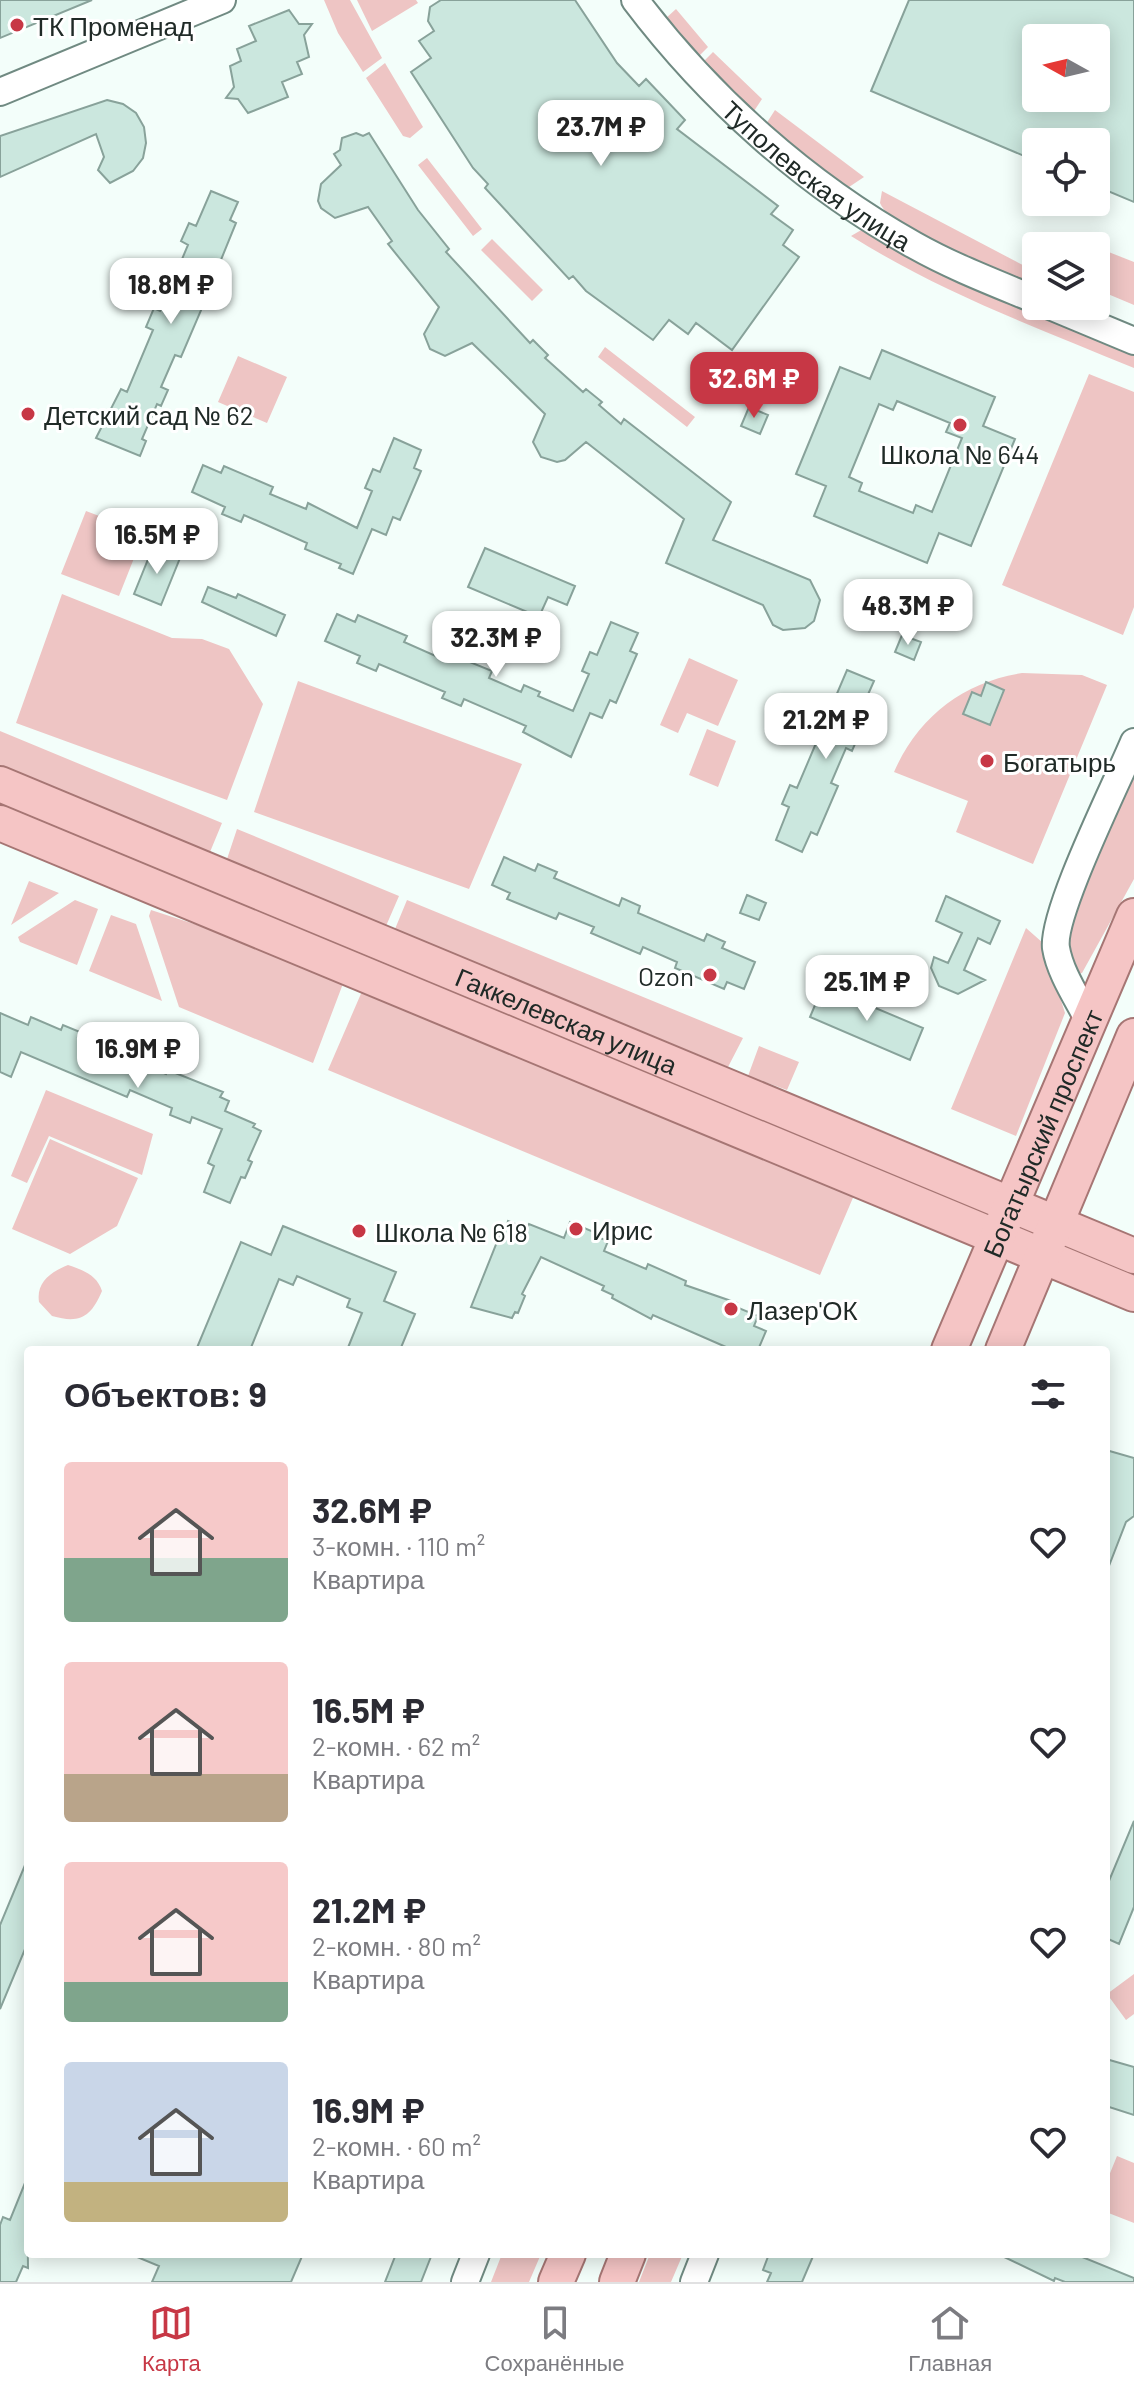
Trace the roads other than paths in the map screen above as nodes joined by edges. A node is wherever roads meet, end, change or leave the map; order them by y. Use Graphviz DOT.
graph roads {
  1 [pos="222,0"];
  2 [pos="635,0"];
  3 [pos="0,92"];
  4 [pos="1022,294"];
  5 [pos="1084,320"];
  6 [pos="1134,341"];
  7 [pos="1133,747"];
  8 [pos="6,787"];
  9 [pos="0,822"];
  10 [pos="1134,916"];
  11 [pos="1089,1021"];
  12 [pos="1134,1036"];
  13 [pos="1011,1204"];
  14 [pos="1056,1223"];
  15 [pos="997,1236"];
  16 [pos="1042,1255"];
  17 [pos="1134,1256"];
  18 [pos="1134,1294"];
  19 [pos="951,1346"];
  20 [pos="1005,1346"];
  21 [pos="474,2258"];
  22 [pos="566,2258"];
  23 [pos="626,2258"];
  24 [pos="703,2258"];
  25 [pos="465,2282"];
  26 [pos="556,2282"];
  27 [pos="617,2282"];
  28 [pos="694,2282"];
  1 -- 3 [label="street"];
  2 -- 4 [label="street, Туполевская улица"];
  5 -- 6 [label="street"];
  7 -- 11 [label="street"];
  8 -- 9 [label="street"];
  8 -- 13 [label="main road, Гаккелевская улица"];
  9 -- 15 [label="main road, Гаккелевская улица"];
  10 -- 11 [label="main road, Богатырский проспект"];
  11 -- 13 [label="main road, Богатырский проспект"];
  12 -- 14 [label="main road, Богатырский проспект"];
  13 -- 14 [label="main road, Гаккелевская улица"];
  13 -- 15 [label="main road, Богатырский проспект"];
  14 -- 16 [label="main road, Богатырский проспект"];
  14 -- 17 [label="main road, Гаккелевская улица"];
  15 -- 16 [label="main road, Гаккелевская улица"];
  15 -- 19 [label="main road, Богатырский проспект"];
  16 -- 18 [label="main road, Гаккелевская улица"];
  16 -- 20 [label="main road, Богатырский проспект"];
  21 -- 25 [label="street"];
  22 -- 26 [label="main road"];
  23 -- 27 [label="main road"];
  24 -- 28 [label="street"];
}
